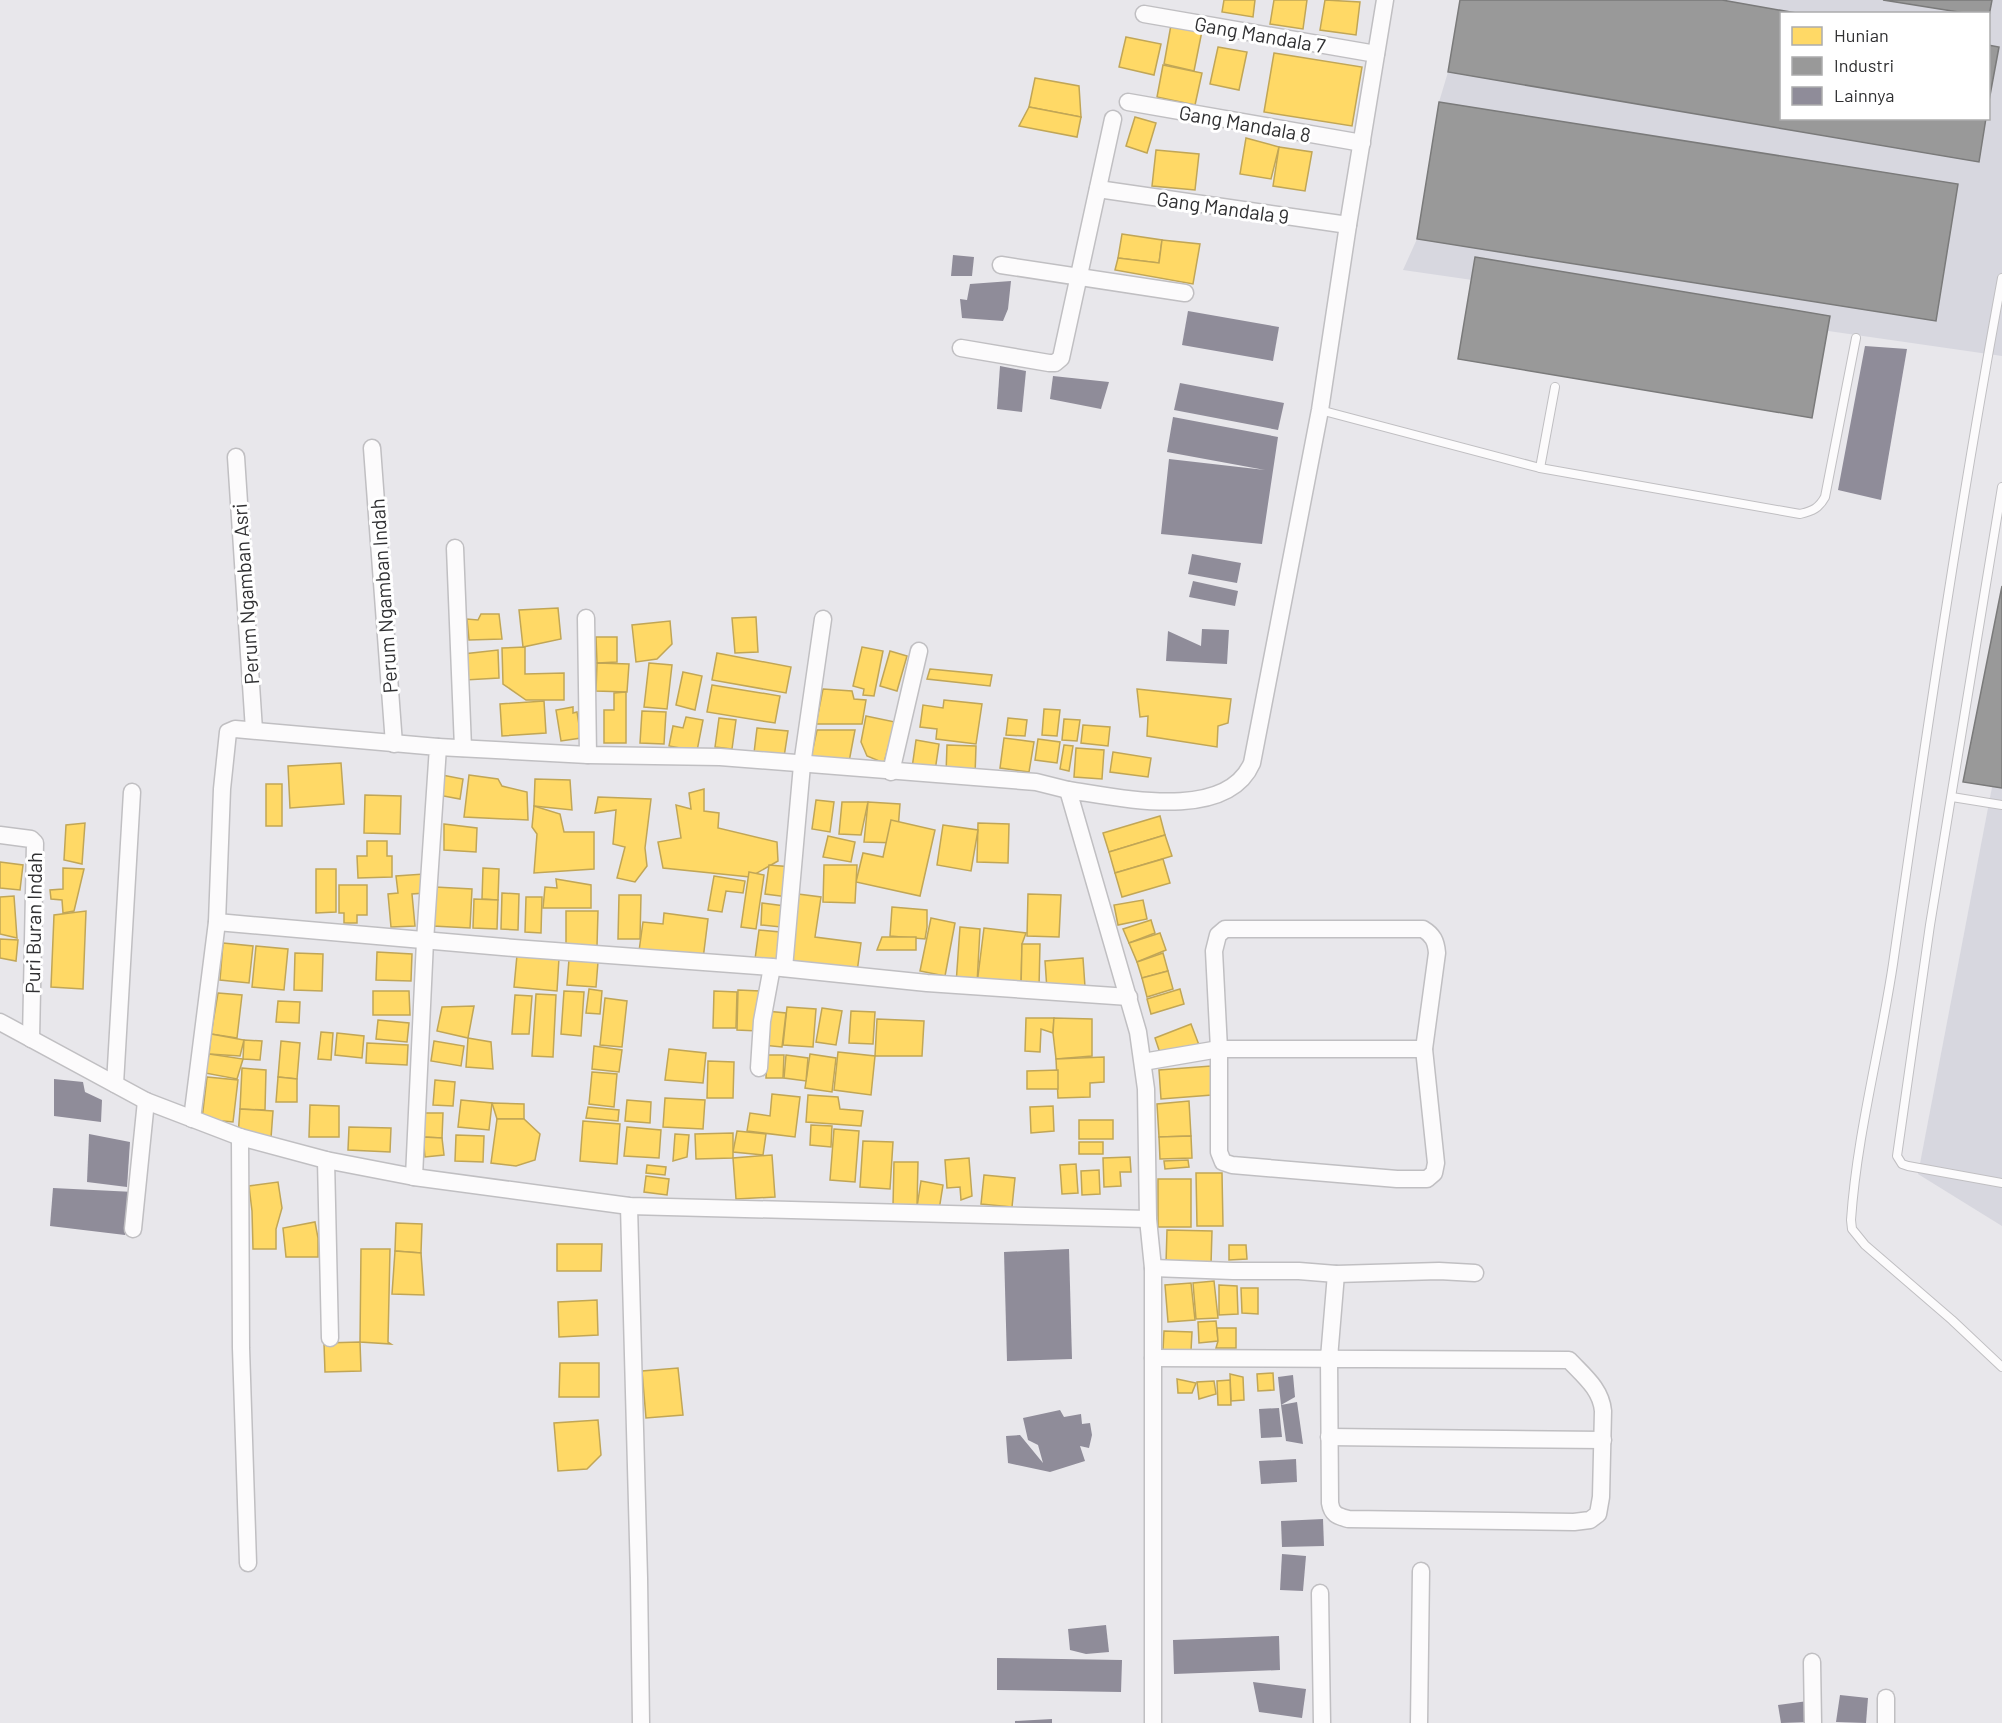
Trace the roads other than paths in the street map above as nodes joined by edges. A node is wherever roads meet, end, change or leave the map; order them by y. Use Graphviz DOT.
graph roads {
  1 [pos="1385,0"];
  2 [pos="1144,15"];
  3 [pos="1377,54"];
  4 [pos="1128,102"];
  5 [pos="1113,119"];
  6 [pos="1362,143"];
  7 [pos="1098,189"];
  8 [pos="1348,225"];
  9 [pos="1001,266"];
  10 [pos="1080,276"];
  11 [pos="2002,278"];
  12 [pos="1185,293"];
  13 [pos="1856,338"];
  14 [pos="962,348"];
  15 [pos="1555,387"];
  16 [pos="1320,410"];
  17 [pos="372,448"];
  18 [pos="236,457"];
  19 [pos="1540,468"];
  20 [pos="2002,487"];
  21 [pos="1999,514"];
  22 [pos="455,548"];
  23 [pos="586,618"];
  24 [pos="823,619"];
  25 [pos="919,651"];
  26 [pos="254,730"];
  27 [pos="394,744"];
  28 [pos="438,747"];
  29 [pos="463,748"];
  30 [pos="588,755"];
  31 [pos="802,765"];
  32 [pos="891,771"];
  33 [pos="1068,790"];
  34 [pos="132,792"];
  35 [pos="1952,797"];
  36 [pos="2002,805"];
  37 [pos="0,835"];
  38 [pos="217,922"];
  39 [pos="425,941"];
  40 [pos="778,967"];
  41 [pos="1129,997"];
  42 [pos="0,1022"];
  43 [pos="31,1039"];
  44 [pos="1424,1048"];
  45 [pos="1219,1049"];
  46 [pos="1143,1062"];
  47 [pos="759,1068"];
  48 [pos="115,1084"];
  49 [pos="146,1101"];
  50 [pos="192,1119"];
  51 [pos="240,1137"];
  52 [pos="326,1160"];
  53 [pos="414,1177"];
  54 [pos="2002,1183"];
  55 [pos="629,1206"];
  56 [pos="1148,1219"];
  57 [pos="133,1229"];
  58 [pos="1153,1268"];
  59 [pos="1475,1273"];
  60 [pos="1336,1274"];
  61 [pos="330,1338"];
  62 [pos="1154,1358"];
  63 [pos="1329,1358"];
  64 [pos="2002,1367"];
  65 [pos="1329,1437"];
  66 [pos="1603,1440"];
  67 [pos="248,1563"];
  68 [pos="1421,1571"];
  69 [pos="1320,1593"];
  70 [pos="1812,1662"];
  71 [pos="1886,1698"];
  72 [pos="641,1723"];
  73 [pos="1153,1723"];
  74 [pos="1322,1723"];
  75 [pos="1419,1723"];
  76 [pos="1814,1723"];
  77 [pos="1886,1723"];
  1 -- 3 [label="street"];
  2 -- 3 [label="street, Gang Mandala 7"];
  3 -- 6 [label="street"];
  4 -- 6 [label="street, Gang Mandala 8"];
  5 -- 7 [label="street"];
  6 -- 8 [label="street"];
  7 -- 8 [label="street, Gang Mandala 9"];
  7 -- 10 [label="street"];
  8 -- 16 [label="street"];
  9 -- 10 [label="street"];
  10 -- 12 [label="street"];
  10 -- 14 [label="street"];
  11 -- 64 [label="lane"];
  13 -- 19 [label="lane"];
  15 -- 19 [label="lane"];
  16 -- 19 [label="lane"];
  16 -- 33 [label="street"];
  17 -- 27 [label="street, Perum Ngamban Indah"];
  18 -- 26 [label="street, Perum Ngamban Asri"];
  20 -- 21 [label="lane"];
  21 -- 35 [label="lane"];
  22 -- 29 [label="street"];
  23 -- 30 [label="street"];
  24 -- 31 [label="street"];
  25 -- 32 [label="street"];
  26 -- 27 [label="street"];
  26 -- 38 [label="street"];
  27 -- 28 [label="street"];
  28 -- 29 [label="street"];
  28 -- 39 [label="street"];
  29 -- 30 [label="street"];
  30 -- 31 [label="street"];
  31 -- 32 [label="street"];
  31 -- 40 [label="street"];
  32 -- 33 [label="street"];
  33 -- 41 [label="street"];
  34 -- 48 [label="street"];
  35 -- 36 [label="lane"];
  35 -- 54 [label="lane"];
  37 -- 43 [label="street, Puri Buran Indah"];
  38 -- 39 [label="street"];
  38 -- 50 [label="street"];
  39 -- 40 [label="street"];
  39 -- 53 [label="street"];
  40 -- 41 [label="street"];
  40 -- 47 [label="street"];
  41 -- 46 [label="street"];
  42 -- 43 [label="street"];
  43 -- 48 [label="street"];
  44 -- 45 [label="street"];
  44 -- 45 [label="street"];
  44 -- 45 [label="street"];
  45 -- 46 [label="street"];
  46 -- 56 [label="street"];
  48 -- 49 [label="street"];
  49 -- 50 [label="street"];
  49 -- 57 [label="street"];
  50 -- 51 [label="street"];
  51 -- 52 [label="street"];
  51 -- 67 [label="street"];
  52 -- 53 [label="street"];
  52 -- 61 [label="street"];
  53 -- 55 [label="street"];
  55 -- 56 [label="street"];
  55 -- 72 [label="street"];
  56 -- 58 [label="street"];
  58 -- 60 [label="street"];
  58 -- 62 [label="street"];
  59 -- 60 [label="street"];
  60 -- 63 [label="street"];
  62 -- 63 [label="street"];
  62 -- 73 [label="street"];
  63 -- 65 [label="street"];
  63 -- 66 [label="street"];
  65 -- 66 [label="street"];
  65 -- 66 [label="street"];
  68 -- 75 [label="street"];
  69 -- 74 [label="street"];
  70 -- 76 [label="street"];
  71 -- 77 [label="street"];
}
